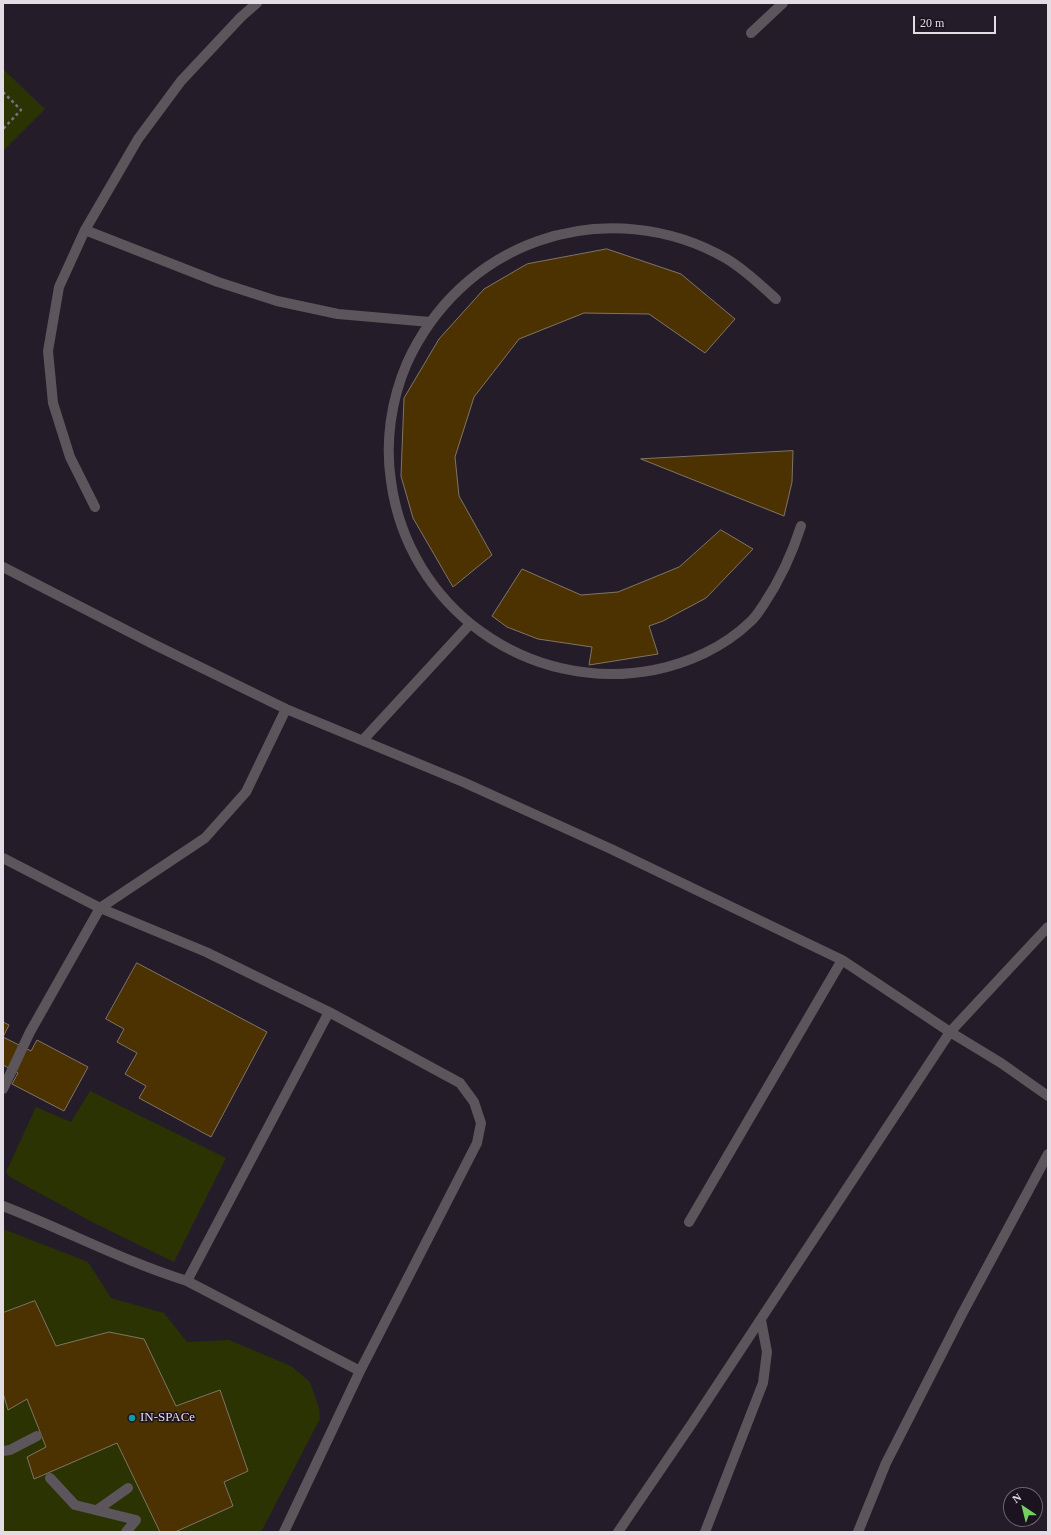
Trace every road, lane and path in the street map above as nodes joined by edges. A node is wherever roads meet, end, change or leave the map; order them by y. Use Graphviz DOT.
graph roads {
  1 [pos="257,3"];
  2 [pos="784,3"];
  3 [pos="751,33"];
  4 [pos="3,92"];
  5 [pos="3,129"];
  6 [pos="85,230"];
  7 [pos="776,299"];
  8 [pos="430,322"];
  9 [pos="95,507"];
  10 [pos="801,526"];
  11 [pos="3,567"];
  12 [pos="470,624"];
  13 [pos="286,709"];
  14 [pos="363,740"];
  15 [pos="3,858"];
  16 [pos="100,908"];
  17 [pos="1048,927"];
  18 [pos="842,960"];
  19 [pos="329,1012"];
  20 [pos="950,1032"];
  21 [pos="3,1089"];
  22 [pos="1045,1094"];
  23 [pos="1048,1154"];
  24 [pos="3,1206"];
  25 [pos="689,1222"];
  26 [pos="187,1281"];
  27 [pos="760,1320"];
  28 [pos="360,1371"];
  29 [pos="37,1436"];
  30 [pos="3,1451"];
  31 [pos="50,1478"];
  32 [pos="128,1488"];
  33 [pos="97,1510"];
  34 [pos="126,1532"];
  35 [pos="284,1532"];
  36 [pos="618,1532"];
  37 [pos="705,1532"];
  38 [pos="858,1532"];
  1 -- 6 [label="street"];
  2 -- 3 [label="street"];
  4 -- 5 [label="path"];
  6 -- 8 [label="street"];
  6 -- 9 [label="street"];
  7 -- 8 [label="street"];
  8 -- 12 [label="street"];
  10 -- 12 [label="street"];
  11 -- 13 [label="street"];
  12 -- 14 [label="street"];
  13 -- 14 [label="street"];
  13 -- 16 [label="street"];
  14 -- 18 [label="street"];
  15 -- 16 [label="street"];
  16 -- 19 [label="street"];
  16 -- 21 [label="street"];
  17 -- 20 [label="street"];
  18 -- 20 [label="street"];
  18 -- 25 [label="street"];
  19 -- 26 [label="street"];
  19 -- 28 [label="street"];
  20 -- 22 [label="street"];
  20 -- 27 [label="street"];
  23 -- 38 [label="street"];
  24 -- 26 [label="street"];
  26 -- 28 [label="street"];
  27 -- 36 [label="street"];
  27 -- 37 [label="street"];
  28 -- 35 [label="street"];
  29 -- 30 [label="street"];
  31 -- 33 [label="street"];
  32 -- 33 [label="street"];
  33 -- 34 [label="street"];
}
